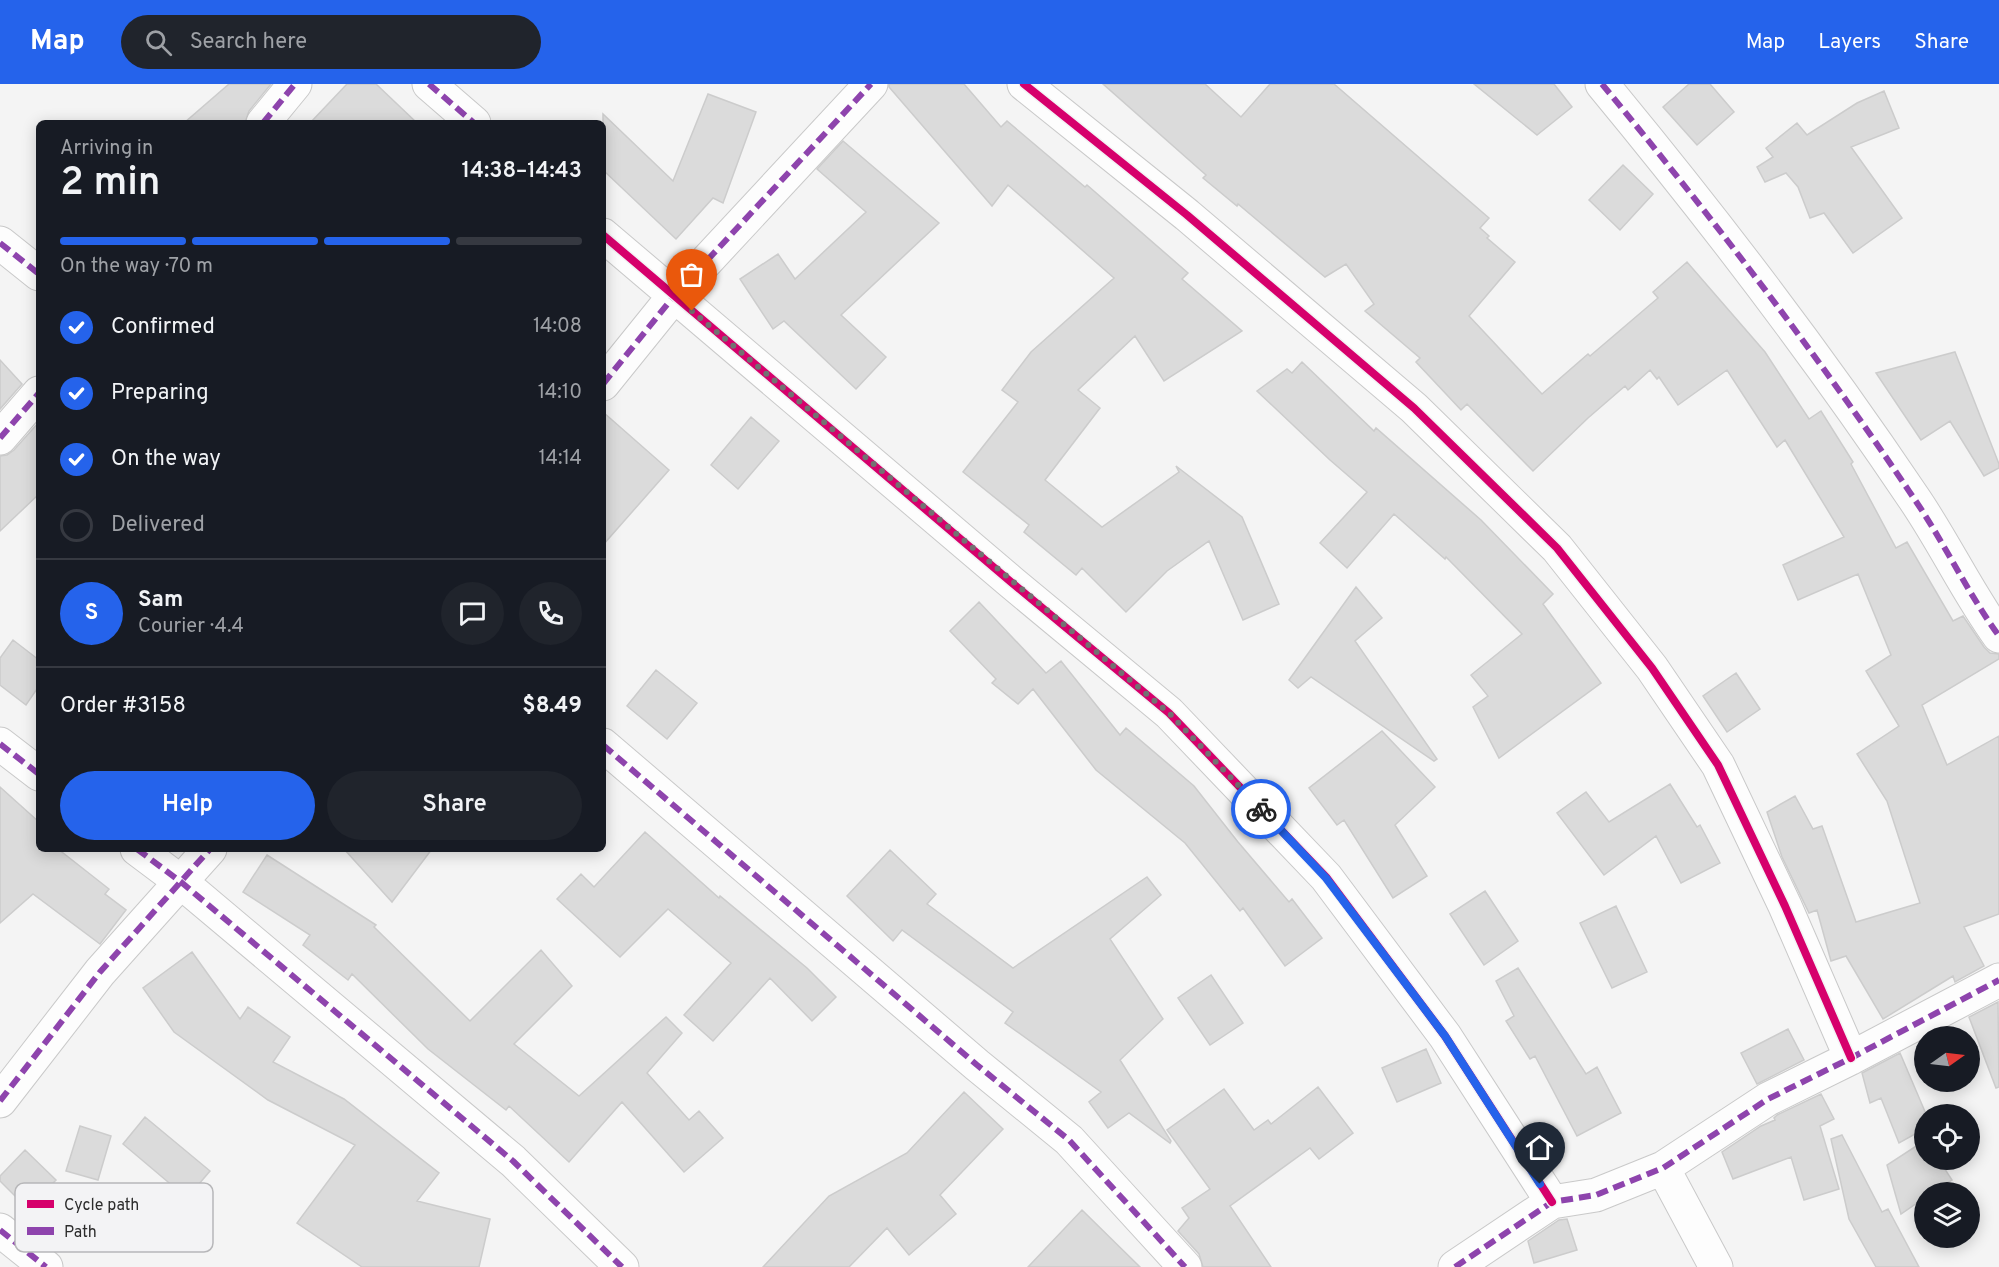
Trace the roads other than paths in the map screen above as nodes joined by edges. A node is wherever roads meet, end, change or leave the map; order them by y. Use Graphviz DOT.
graph roads {
  1 [pos="295,84"];
  2 [pos="429,84"];
  3 [pos="871,84"];
  4 [pos="1024,84"];
  5 [pos="1602,84"];
  6 [pos="265,120"];
  7 [pos="471,120"];
  8 [pos="606,238"];
  9 [pos="0,243"];
  10 [pos="36,272"];
  11 [pos="674,296"];
  12 [pos="606,380"];
  13 [pos="36,396"];
  14 [pos="0,438"];
  15 [pos="1999,636"];
  16 [pos="0,744"];
  17 [pos="606,748"];
  18 [pos="36,772"];
  19 [pos="141,852"];
  20 [pos="207,852"];
  21 [pos="181,882"];
  22 [pos="1999,980"];
  23 [pos="1851,1059"];
  24 [pos="0,1101"];
  25 [pos="1663,1168"];
  26 [pos="1552,1202"];
  27 [pos="0,1230"];
  28 [pos="15,1242"];
  29 [pos="27,1252"];
  30 [pos="45,1267"];
  31 [pos="622,1267"];
  32 [pos="1185,1267"];
  33 [pos="1455,1267"];
  34 [pos="1716,1267"];
  1 -- 6 [label="street"];
  2 -- 7 [label="street"];
  3 -- 11 [label="street"];
  4 -- 23 [label="street"];
  5 -- 15 [label="street"];
  8 -- 11 [label="street"];
  9 -- 10 [label="street"];
  11 -- 12 [label="street"];
  11 -- 26 [label="street"];
  13 -- 14 [label="street"];
  16 -- 18 [label="street"];
  17 -- 32 [label="street"];
  19 -- 21 [label="street"];
  20 -- 21 [label="street"];
  21 -- 24 [label="street"];
  21 -- 31 [label="street"];
  22 -- 23 [label="street"];
  23 -- 25 [label="street"];
  25 -- 26 [label="street"];
  25 -- 34 [label="street"];
  26 -- 33 [label="street"];
  27 -- 28 [label="street"];
  29 -- 30 [label="street"];
}
